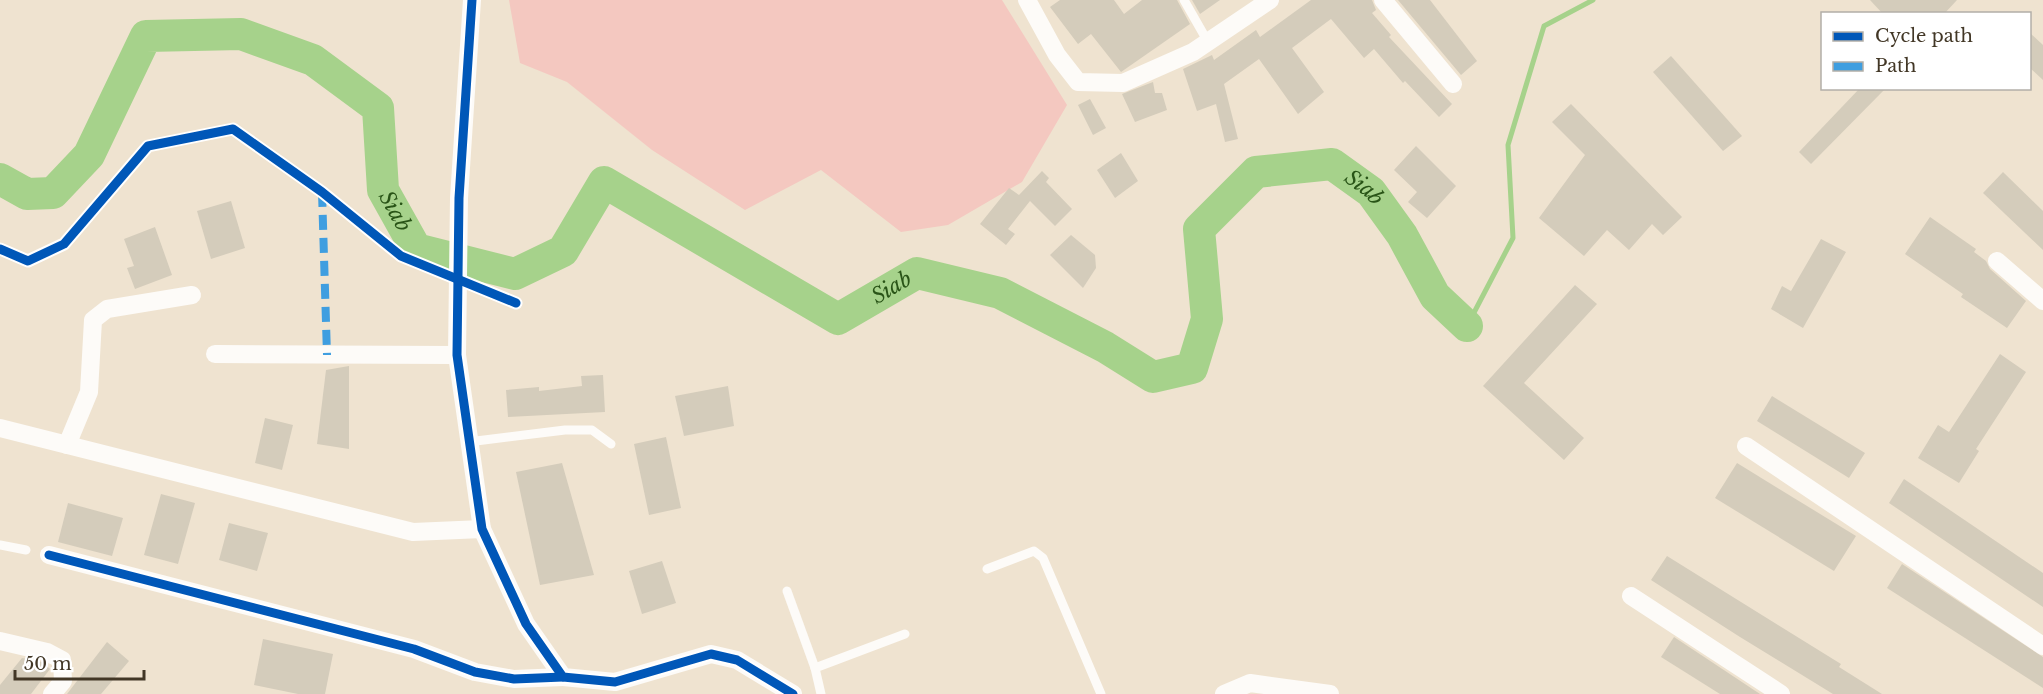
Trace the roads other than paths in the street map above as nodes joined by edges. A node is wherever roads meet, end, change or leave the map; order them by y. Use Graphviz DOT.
graph roads {
  1 [pos="472,0"];
  2 [pos="1027,0"];
  3 [pos="1184,0"];
  4 [pos="1270,0"];
  5 [pos="1383,0"];
  6 [pos="1208,42"];
  7 [pos="1453,84"];
  8 [pos="1997,261"];
  9 [pos="192,295"];
  10 [pos="2043,301"];
  11 [pos="215,354"];
  12 [pos="457,355"];
  13 [pos="0,428"];
  14 [pos="468,442"];
  15 [pos="611,444"];
  16 [pos="67,445"];
  17 [pos="1746,446"];
  18 [pos="482,529"];
  19 [pos="0,545"];
  20 [pos="26,550"];
  21 [pos="49,555"];
  22 [pos="987,568"];
  23 [pos="787,591"];
  24 [pos="1631,596"];
  25 [pos="905,634"];
  26 [pos="0,641"];
  27 [pos="2043,646"];
  28 [pos="815,668"];
  29 [pos="562,677"];
  30 [pos="781,692"];
  31 [pos="52,694"];
  32 [pos="821,694"];
  33 [pos="1101,694"];
  34 [pos="1224,694"];
  35 [pos="1330,694"];
  36 [pos="1781,694"];
  1 -- 12 [label="street"];
  2 -- 6 [label="street"];
  3 -- 6 [label="lane"];
  4 -- 6 [label="street"];
  5 -- 7 [label="street"];
  8 -- 10 [label="street"];
  9 -- 16 [label="street"];
  11 -- 12 [label="street"];
  12 -- 14 [label="street"];
  13 -- 16 [label="street"];
  14 -- 15 [label="lane"];
  14 -- 18 [label="street"];
  16 -- 18 [label="street"];
  17 -- 27 [label="street"];
  18 -- 29 [label="street"];
  19 -- 20 [label="lane"];
  21 -- 29 [label="street"];
  22 -- 33 [label="lane"];
  23 -- 28 [label="lane"];
  24 -- 36 [label="street"];
  25 -- 28 [label="lane"];
  26 -- 31 [label="street"];
  28 -- 32 [label="lane"];
  29 -- 30 [label="street"];
  34 -- 35 [label="street"];
}
